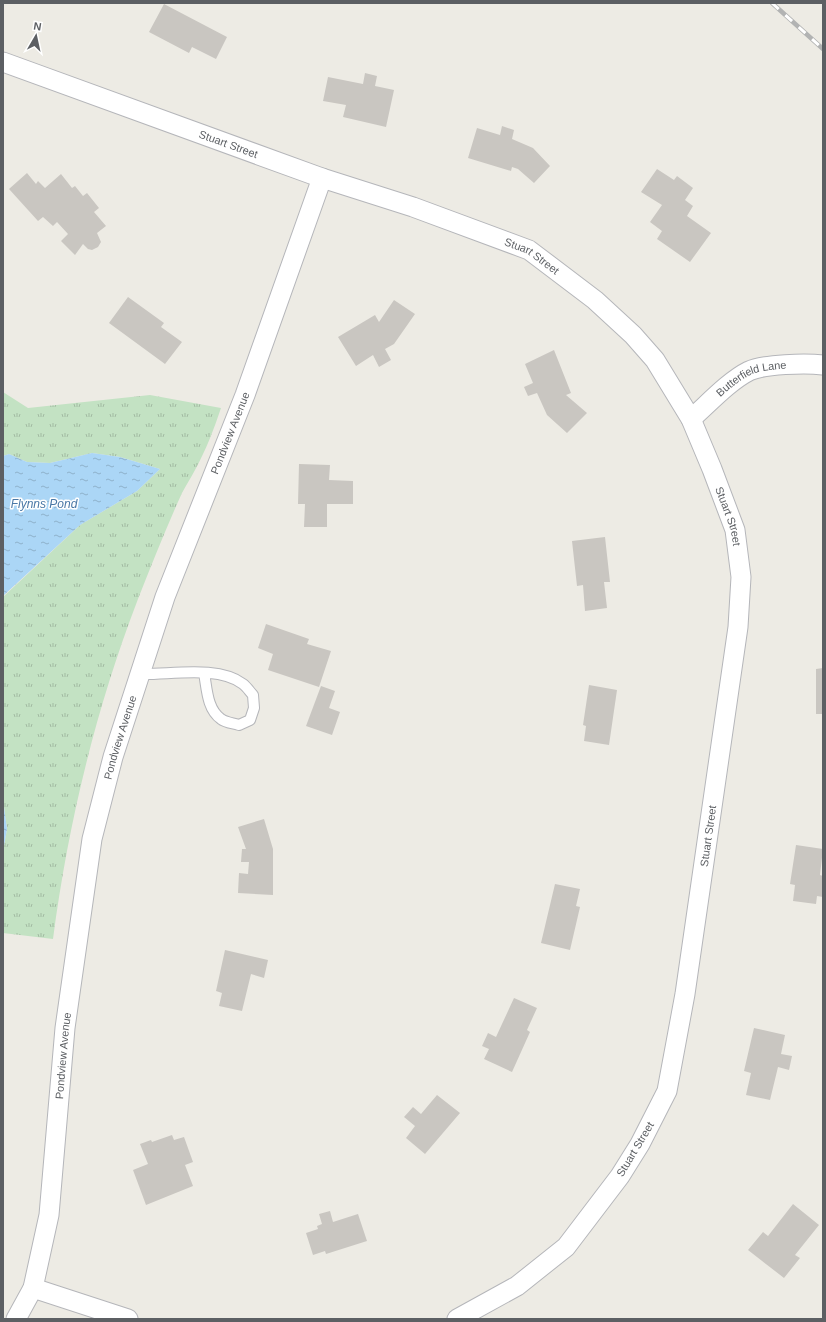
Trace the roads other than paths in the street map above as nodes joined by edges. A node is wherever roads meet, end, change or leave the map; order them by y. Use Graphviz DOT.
graph roads {
  1 [pos="3,62"];
  2 [pos="322,178"];
  3 [pos="823,365"];
  4 [pos="691,419"];
  5 [pos="204,673"];
  6 [pos="140,674"];
  7 [pos="33,1288"];
  8 [pos="16,1319"];
  9 [pos="128,1319"];
  10 [pos="457,1319"];
  1 -- 2 [label="street, Stuart Street"];
  2 -- 4 [label="street, Stuart Street"];
  2 -- 6 [label="street, Pondview Avenue"];
  3 -- 4 [label="street, Butterfield Lane"];
  4 -- 10 [label="street, Stuart Street"];
  5 -- 5 [label="lane"];
  5 -- 6 [label="lane"];
  6 -- 7 [label="street, Pondview Avenue"];
  7 -- 8 [label="street, Pondview Avenue"];
  7 -- 9 [label="street"];
}
